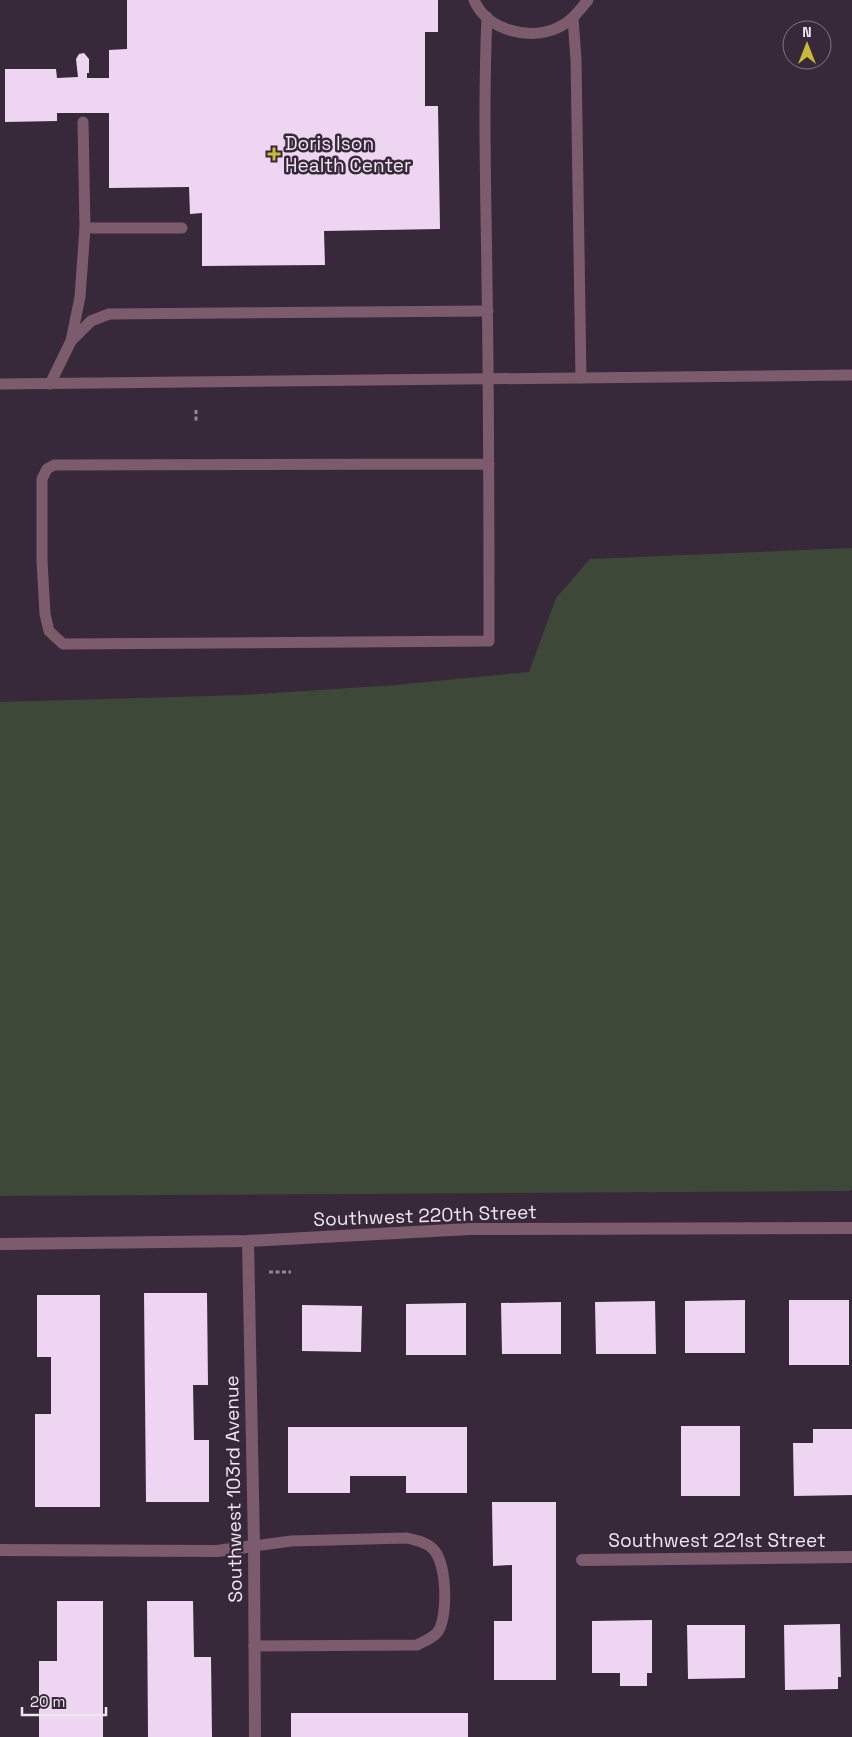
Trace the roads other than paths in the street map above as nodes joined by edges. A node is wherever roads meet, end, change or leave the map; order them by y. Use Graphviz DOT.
graph roads {
  1 [pos="474,0"];
  2 [pos="589,0"];
  3 [pos="487,17"];
  4 [pos="573,19"];
  5 [pos="83,122"];
  6 [pos="85,228"];
  7 [pos="182,228"];
  8 [pos="488,311"];
  9 [pos="71,341"];
  10 [pos="852,375"];
  11 [pos="581,378"];
  12 [pos="488,379"];
  13 [pos="0,384"];
  14 [pos="50,384"];
  15 [pos="489,464"];
  16 [pos="852,1228"];
  17 [pos="248,1241"];
  18 [pos="0,1244"];
  19 [pos="254,1546"];
  20 [pos="0,1550"];
  21 [pos="852,1557"];
  22 [pos="582,1560"];
  23 [pos="254,1646"];
  24 [pos="255,1737"];
  1 -- 3 [label="lane"];
  2 -- 4 [label="lane"];
  3 -- 4 [label="lane"];
  3 -- 8 [label="lane"];
  4 -- 11 [label="lane"];
  5 -- 6 [label="lane"];
  6 -- 7 [label="lane"];
  6 -- 9 [label="lane"];
  8 -- 9 [label="lane"];
  8 -- 12 [label="lane"];
  9 -- 14 [label="lane"];
  10 -- 11 [label="lane"];
  11 -- 12 [label="lane"];
  12 -- 14 [label="lane"];
  12 -- 15 [label="lane"];
  13 -- 14 [label="lane"];
  15 -- 15 [label="lane"];
  16 -- 17 [label="street, Southwest 220th Street"];
  17 -- 18 [label="street, Southwest 220th Street"];
  17 -- 19 [label="street, Southwest 103rd Avenue"];
  19 -- 20 [label="street"];
  19 -- 23 [label="street, Southwest 103rd Avenue"];
  19 -- 23 [label="lane"];
  21 -- 22 [label="street, Southwest 221st Street"];
  23 -- 24 [label="street, Southwest 103rd Avenue"];
}
